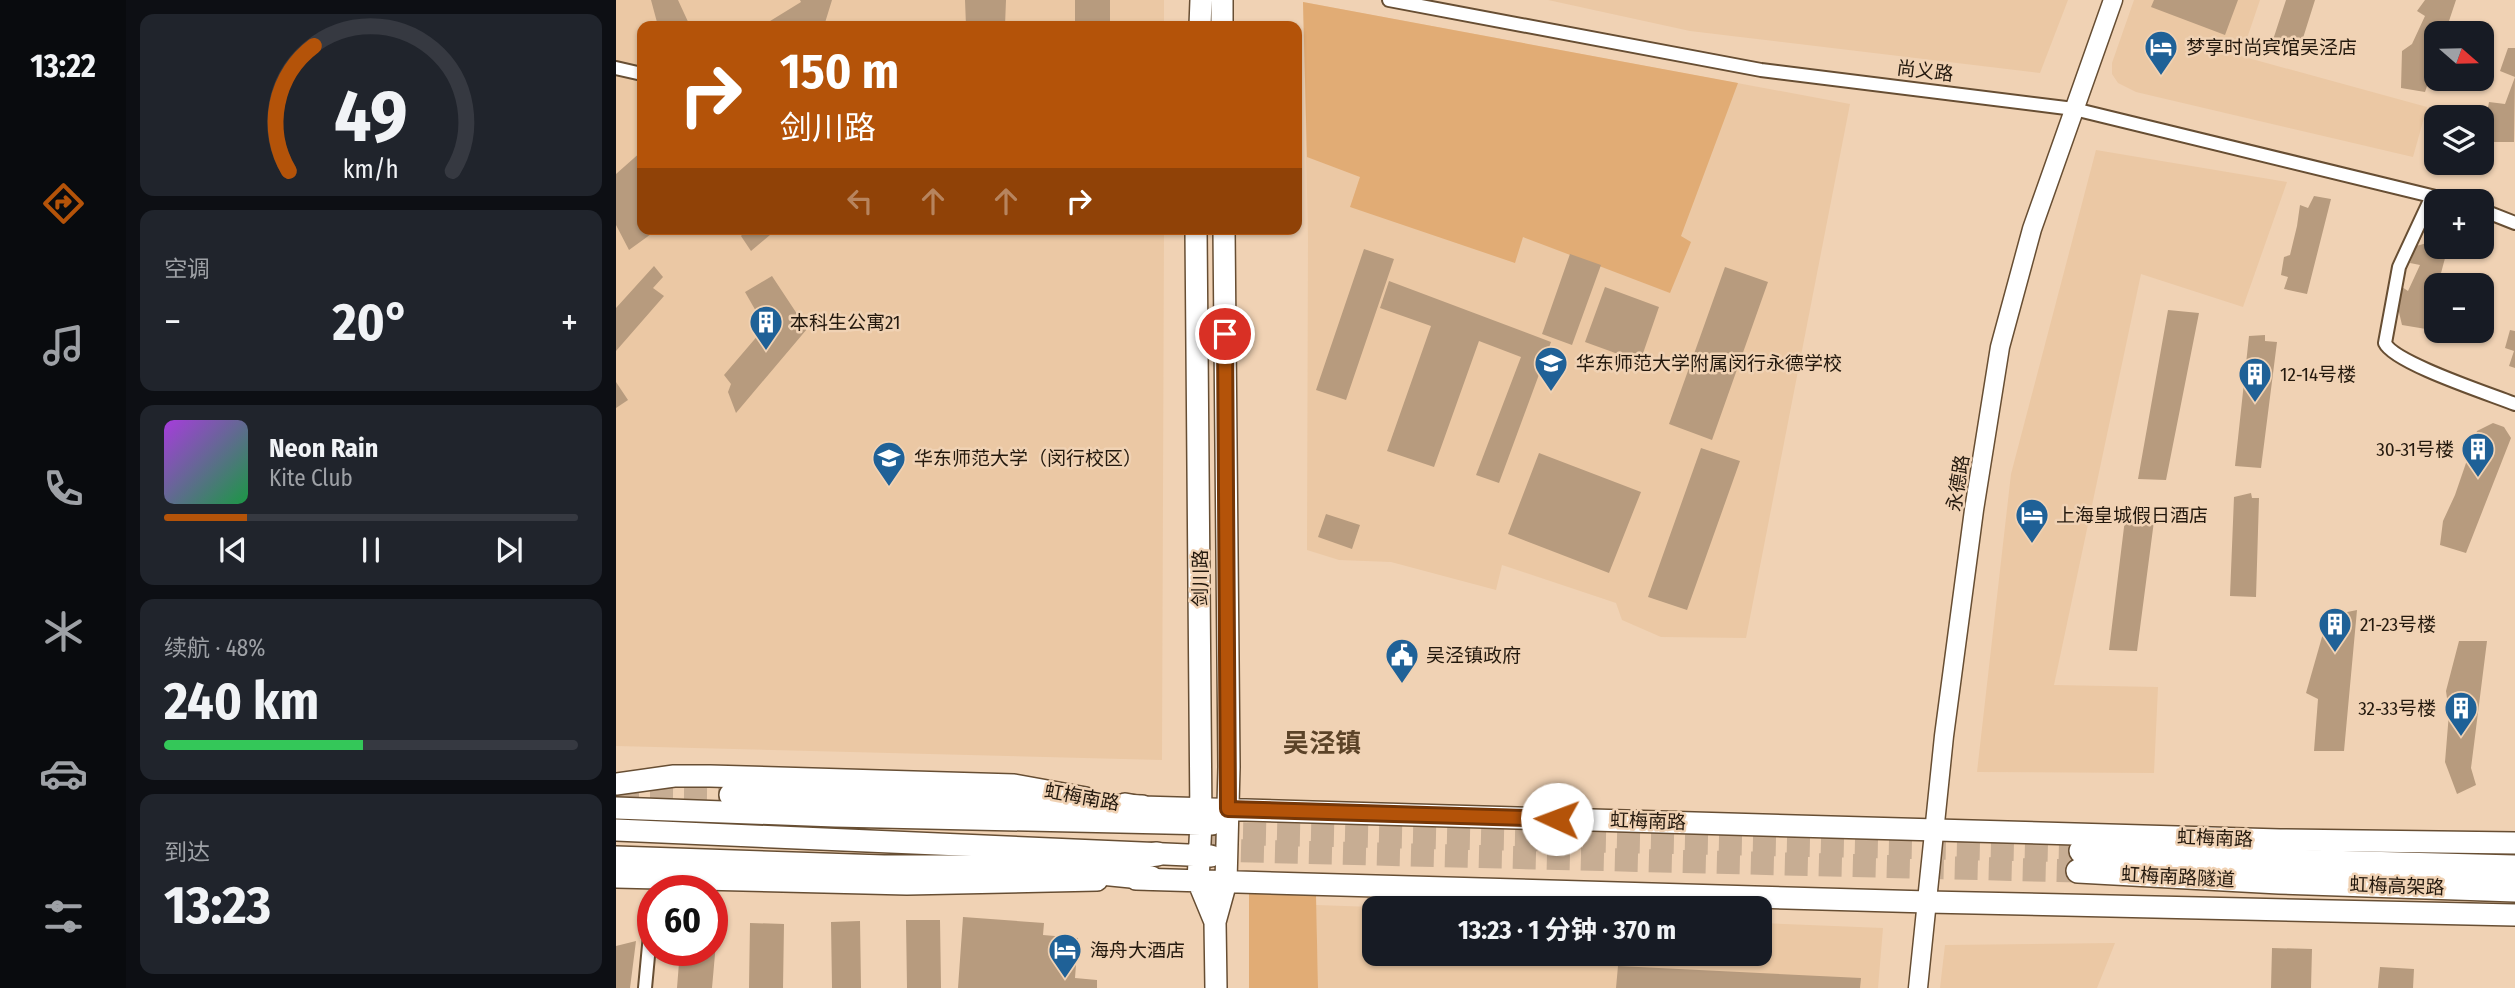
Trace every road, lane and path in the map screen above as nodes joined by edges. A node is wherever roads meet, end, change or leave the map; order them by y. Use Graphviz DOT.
graph roads {
  1 [pos="1201,0"];
  2 [pos="1222,0"];
  3 [pos="1389,0"];
  4 [pos="2113,0"];
  5 [pos="1200,21"];
  6 [pos="1222,21"];
  7 [pos="616,68"];
  8 [pos="637,73"];
  9 [pos="2074,109"];
  10 [pos="2424,195"];
  11 [pos="2424,214"];
  12 [pos="2494,215"];
  13 [pos="2515,223"];
  14 [pos="1196,235"];
  15 [pos="1224,235"];
  16 [pos="2515,404"];
  17 [pos="616,784"];
  18 [pos="731,795"];
  19 [pos="1142,807"];
  20 [pos="616,808"];
  21 [pos="1200,816"];
  22 [pos="1228,817"];
  23 [pos="616,830"];
  24 [pos="1934,830"];
  25 [pos="2515,843"];
  26 [pos="1157,854"];
  27 [pos="1199,856"];
  28 [pos="1227,857"];
  29 [pos="616,858"];
  30 [pos="2079,861"];
  31 [pos="1041,867"];
  32 [pos="2515,867"];
  33 [pos="2280,871"];
  34 [pos="616,877"];
  35 [pos="1151,878"];
  36 [pos="1198,881"];
  37 [pos="1226,882"];
  38 [pos="2515,890"];
  39 [pos="1928,902"];
  40 [pos="2515,915"];
  41 [pos="1215,922"];
  42 [pos="647,966"];
  43 [pos="645,988"];
  44 [pos="1216,988"];
  45 [pos="1918,988"];
  1 -- 5 [label="main road"];
  2 -- 6 [label="main road"];
  3 -- 9 [label="street, 尚义路"];
  4 -- 9 [label="street, 永德路"];
  7 -- 8 [label="street"];
  9 -- 10 [label="street, 尚义路"];
  9 -- 24 [label="street, 永德路"];
  11 -- 16 [label="street"];
  12 -- 13 [label="street"];
  14 -- 21 [label="main road, 剑川路"];
  15 -- 22 [label="main road, 剑川路"];
  17 -- 19 [label="main road, 虹梅南路"];
  18 -- 19 [label="highway"];
  19 -- 21 [label="main road, 虹梅南路"];
  20 -- 21 [label="main road, 虹梅南路"];
  21 -- 22 [label="main road, 虹梅南路"];
  21 -- 27 [label="main road, 剑川路"];
  22 -- 24 [label="main road, 虹梅南路"];
  22 -- 28 [label="main road, 剑川路"];
  23 -- 26 [label="main road"];
  24 -- 25 [label="main road, 虹梅南路"];
  24 -- 39 [label="street, 永德路"];
  26 -- 27 [label="main road"];
  26 -- 31 [label="highway"];
  27 -- 28 [label="main road"];
  27 -- 36 [label="main road, 剑川路"];
  28 -- 37 [label="main road, 剑川路"];
  29 -- 31 [label="highway"];
  30 -- 33 [label="highway, 虹梅南路隧道"];
  31 -- 35 [label="highway"];
  32 -- 33 [label="highway, 虹梅高架路"];
  33 -- 38 [label="highway, 虹梅高架路"];
  34 -- 35 [label="main road"];
  35 -- 36 [label="main road"];
  36 -- 37 [label="main road"];
  36 -- 41 [label="main road, 剑川路"];
  37 -- 39 [label="main road"];
  37 -- 41 [label="main road, 剑川路"];
  39 -- 40 [label="main road"];
  39 -- 45 [label="street, 永德路"];
  41 -- 44 [label="main road, 剑川路"];
  42 -- 43 [label="street"];
}
